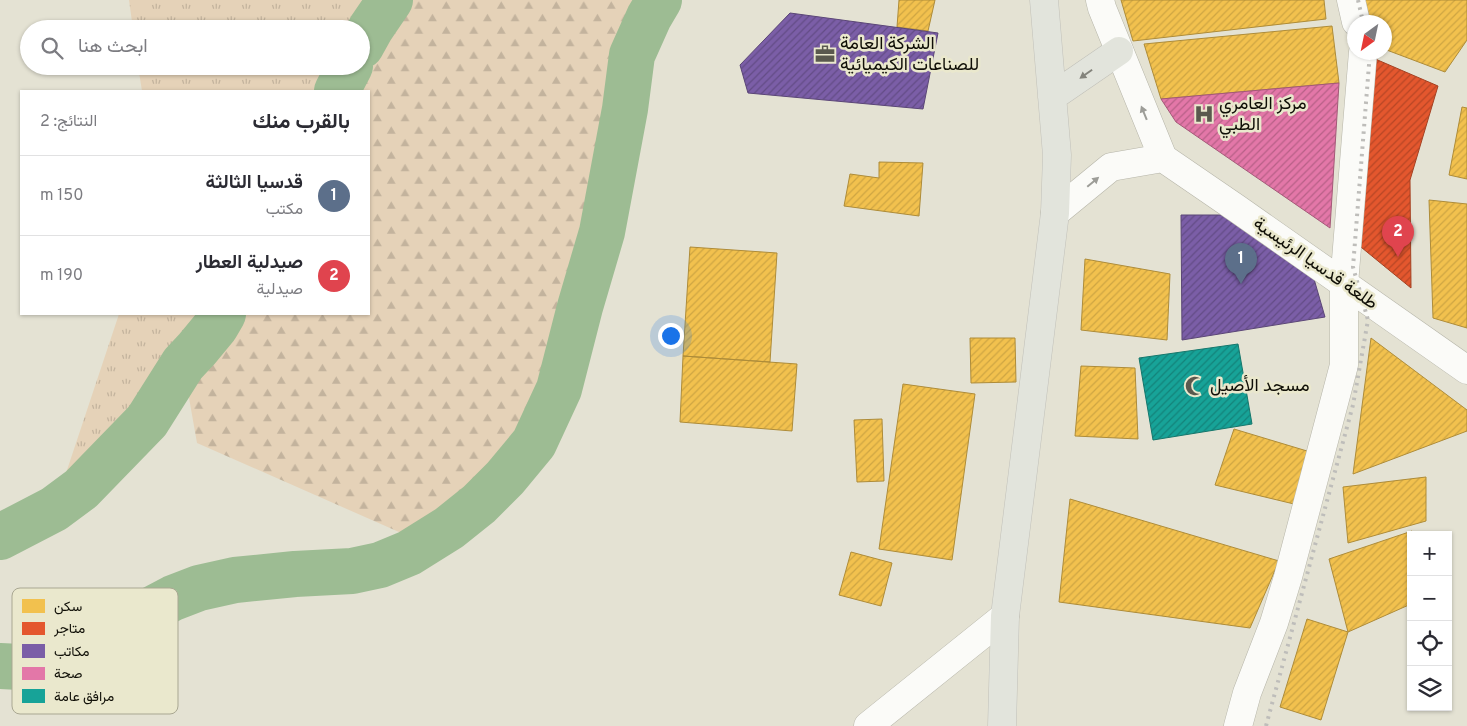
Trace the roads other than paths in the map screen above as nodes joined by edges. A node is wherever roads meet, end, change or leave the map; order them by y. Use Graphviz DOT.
graph roads {
  1 [pos="1044,0"];
  2 [pos="1100,0"];
  3 [pos="1351,0"];
  4 [pos="1354,15"];
  5 [pos="1119,52"];
  6 [pos="1362,60"];
  7 [pos="1052,97"];
  8 [pos="1163,158"];
  9 [pos="1055,213"];
  10 [pos="1344,284"];
  11 [pos="1467,370"];
  12 [pos="1005,616"];
  13 [pos="868,726"];
  14 [pos="1002,726"];
  15 [pos="1238,726"];
  1 -- 7 [label="main road"];
  2 -- 5 [label="street"];
  3 -- 4 [label="street"];
  5 -- 7 [label="main road, one-way"];
  8 -- 5 [label="street, one-way"];
  6 -- 10 [label="street"];
  7 -- 9 [label="main road"];
  9 -- 8 [label="street, one-way"];
  8 -- 10 [label="street, طلعة قدسيا الرئيسية"];
  9 -- 12 [label="main road"];
  10 -- 11 [label="street, طلعة قدسيا الرئيسية"];
  10 -- 15 [label="street"];
  12 -- 13 [label="street"];
  12 -- 14 [label="main road"];
}
